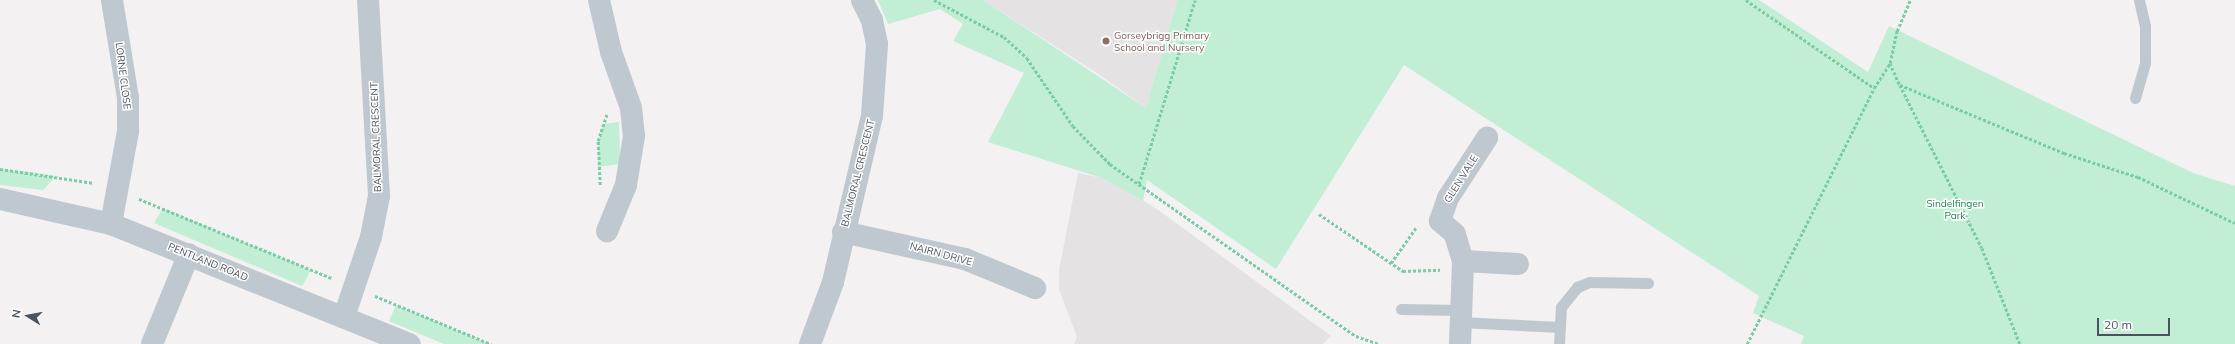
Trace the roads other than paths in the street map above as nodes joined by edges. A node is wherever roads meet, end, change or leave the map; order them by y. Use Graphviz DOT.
graph roads {
  1 [pos="112,0"];
  2 [pos="368,0"];
  3 [pos="599,0"];
  4 [pos="862,0"];
  5 [pos="2139,0"];
  6 [pos="2135,98"];
  7 [pos="1487,138"];
  8 [pos="0,199"];
  9 [pos="111,224"];
  10 [pos="607,231"];
  11 [pos="843,232"];
  12 [pos="189,254"];
  13 [pos="1518,264"];
  14 [pos="1462,265"];
  15 [pos="1648,283"];
  16 [pos="1035,288"];
  17 [pos="1401,309"];
  18 [pos="1461,316"];
  19 [pos="344,317"];
  20 [pos="1560,327"];
  21 [pos="152,344"];
  22 [pos="410,344"];
  23 [pos="810,344"];
  24 [pos="1460,344"];
  25 [pos="1559,344"];
  1 -- 9 [label="street, LORNE CLOSE"];
  2 -- 19 [label="street, BALMORAL CRESCENT"];
  3 -- 10 [label="street"];
  4 -- 11 [label="street, BALMORAL CRESCENT"];
  5 -- 6 [label="lane"];
  7 -- 14 [label="street, GLEN VALE"];
  8 -- 9 [label="street, PENTLAND ROAD"];
  9 -- 12 [label="street, PENTLAND ROAD"];
  11 -- 16 [label="street, NAIRN DRIVE"];
  11 -- 23 [label="street, BALMORAL CRESCENT"];
  12 -- 19 [label="street, PENTLAND ROAD"];
  12 -- 21 [label="street"];
  13 -- 14 [label="street"];
  14 -- 18 [label="street, GLEN VALE"];
  15 -- 20 [label="lane"];
  17 -- 18 [label="lane"];
  18 -- 20 [label="lane"];
  18 -- 24 [label="street, GLEN VALE"];
  19 -- 22 [label="street, PENTLAND ROAD"];
  20 -- 25 [label="lane"];
}
